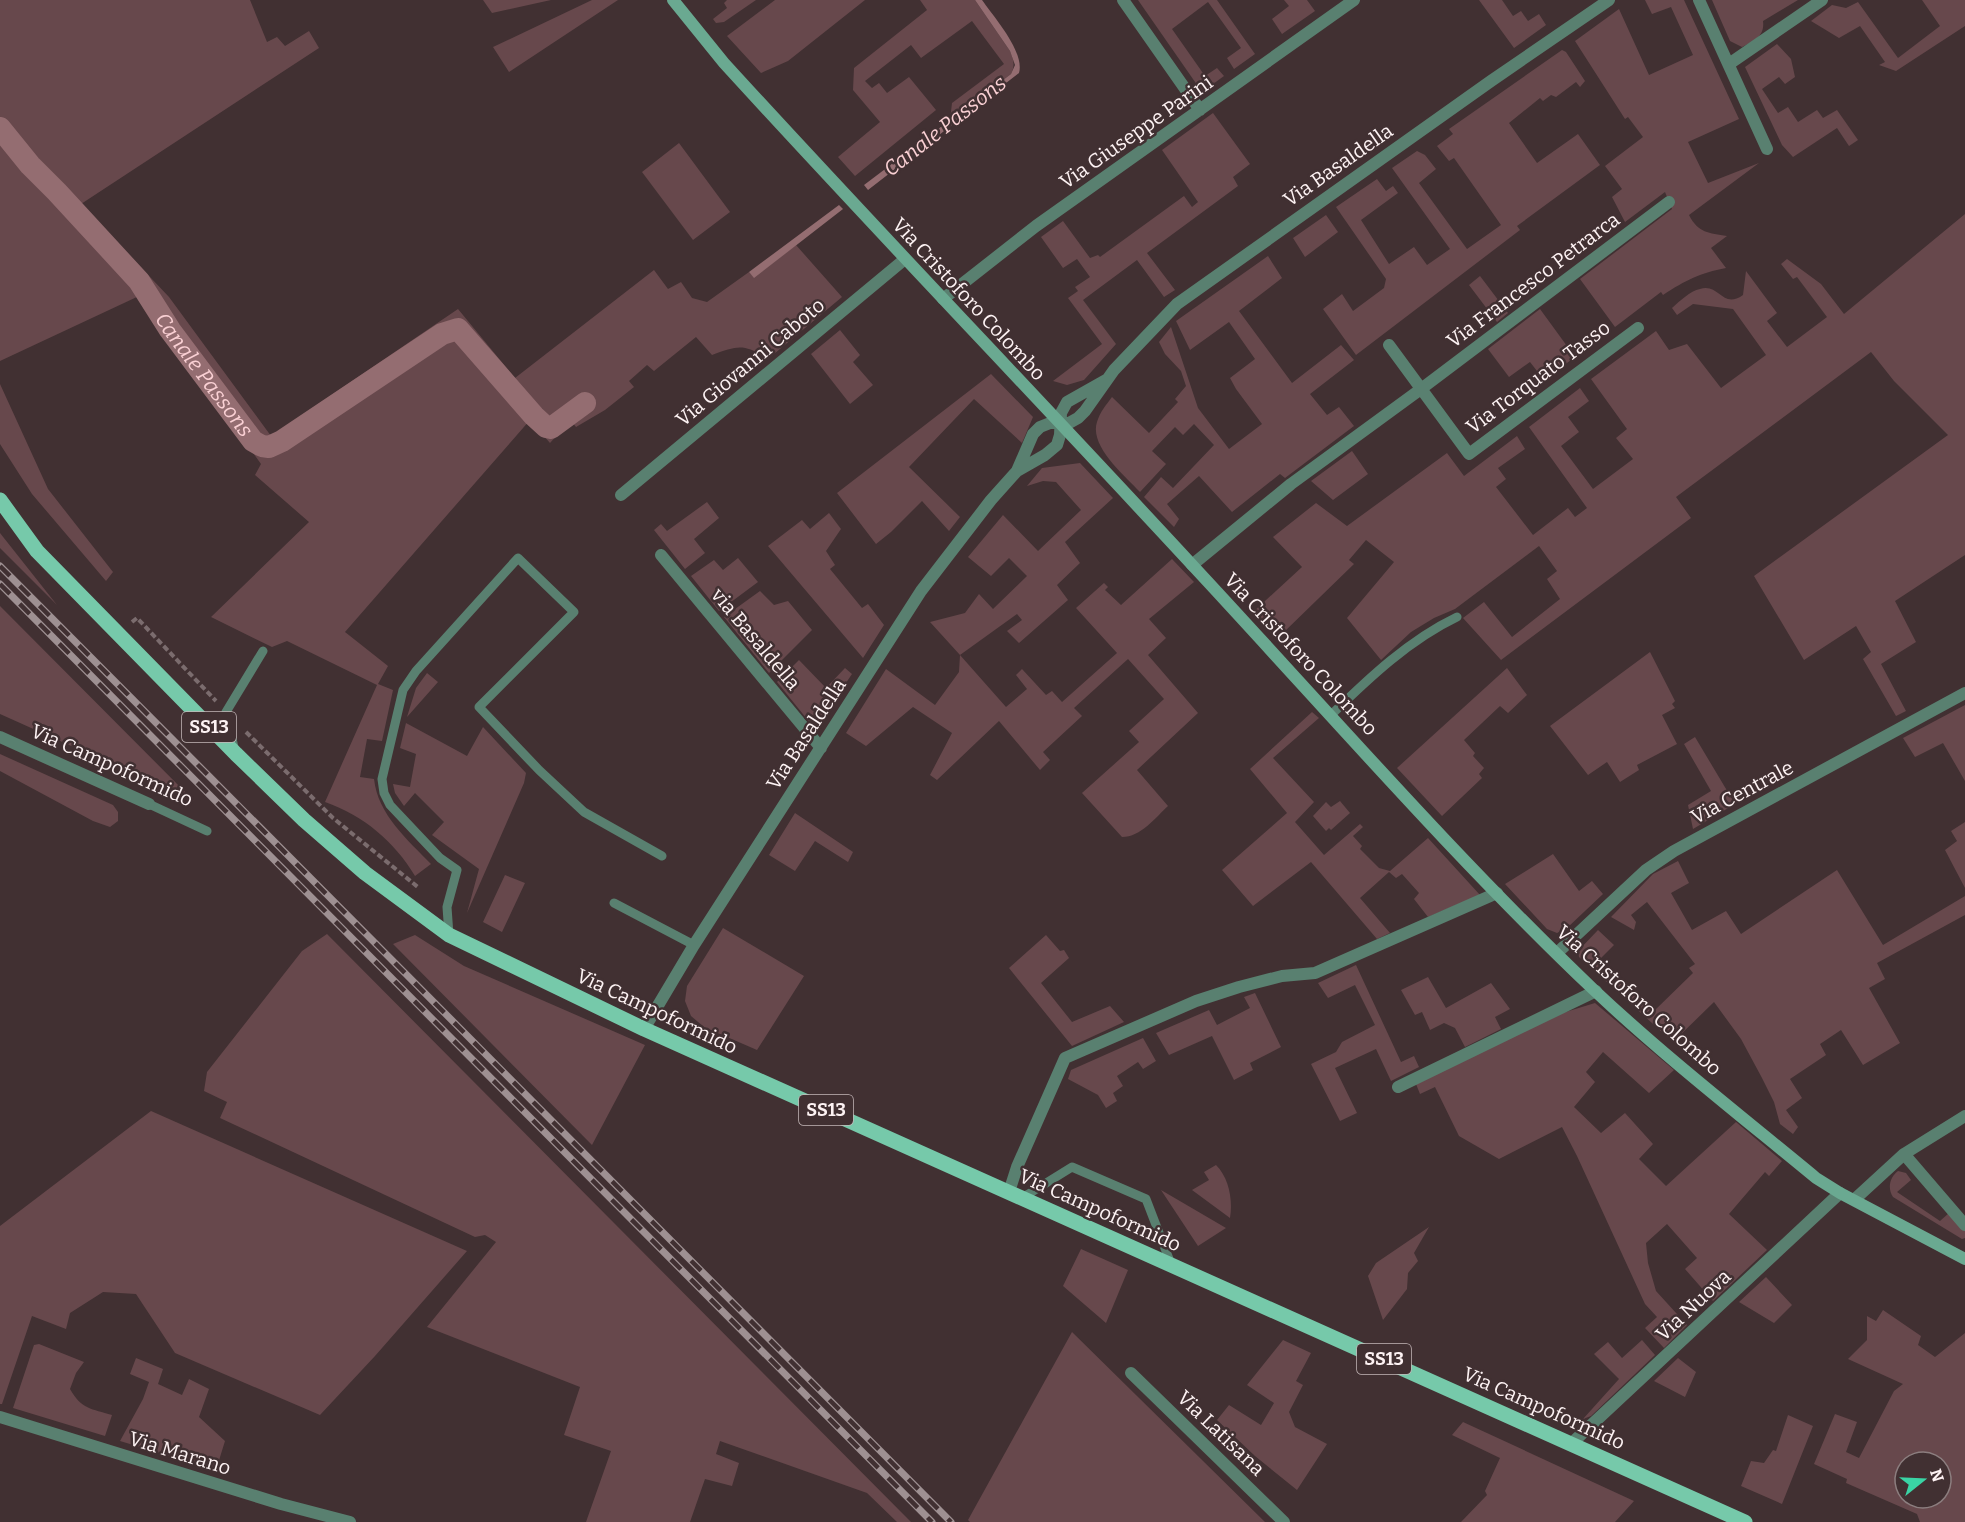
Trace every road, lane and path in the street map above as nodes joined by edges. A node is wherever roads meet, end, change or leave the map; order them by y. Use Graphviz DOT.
graph roads {
  1 [pos="673,0"];
  2 [pos="1123,0"];
  3 [pos="1354,0"];
  4 [pos="1609,0"];
  5 [pos="1699,0"];
  6 [pos="1822,0"];
  7 [pos="1729,64"];
  8 [pos="1200,110"];
  9 [pos="1767,149"];
  10 [pos="1669,202"];
  11 [pos="905,259"];
  12 [pos="943,299"];
  13 [pos="1638,328"];
  14 [pos="1389,345"];
  15 [pos="1106,380"];
  16 [pos="1421,389"];
  17 [pos="1059,424"];
  18 [pos="1017,471"];
  19 [pos="621,495"];
  20 [pos="0,500"];
  21 [pos="661,555"];
  22 [pos="1192,565"];
  23 [pos="1457,617"];
  24 [pos="117,634"];
  25 [pos="263,651"];
  26 [pos="1965,693"];
  27 [pos="226,712"];
  28 [pos="1331,715"];
  29 [pos="0,737"];
  30 [pos="821,748"];
  31 [pos="236,754"];
  32 [pos="149,804"];
  33 [pos="207,831"];
  34 [pos="662,856"];
  35 [pos="423,892"];
  36 [pos="1497,893"];
  37 [pos="614,903"];
  38 [pos="445,933"];
  39 [pos="694,945"];
  40 [pos="1557,953"];
  41 [pos="1596,991"];
  42 [pos="644,1029"];
  43 [pos="1398,1087"];
  44 [pos="1965,1116"];
  45 [pos="1904,1154"];
  46 [pos="1840,1193"];
  47 [pos="1016,1195"];
  48 [pos="1855,1200"];
  49 [pos="1965,1225"];
  50 [pos="1965,1259"];
  51 [pos="1171,1264"];
  52 [pos="1131,1373"];
  53 [pos="0,1417"];
  54 [pos="1572,1443"];
  55 [pos="350,1522"];
  56 [pos="1284,1522"];
  57 [pos="1745,1522"];
  1 -- 11 [label="main road, Via Cristoforo Colombo"];
  2 -- 8 [label="street"];
  3 -- 8 [label="street, Via Giuseppe Parini"];
  4 -- 15 [label="street, Via Basaldella"];
  5 -- 7 [label="street"];
  6 -- 7 [label="street"];
  7 -- 9 [label="street"];
  8 -- 12 [label="street, Via Giuseppe Parini"];
  10 -- 16 [label="street, Via Francesco Petrarca"];
  11 -- 12 [label="main road, Via Cristoforo Colombo"];
  11 -- 19 [label="street, Via Giovanni Caboto"];
  12 -- 17 [label="main road, Via Cristoforo Colombo"];
  13 -- 16 [label="street, Via Torquato Tasso"];
  14 -- 16 [label="street"];
  15 -- 17 [label="street, Via Basaldella"];
  15 -- 17 [label="street, Via Basaldella"];
  16 -- 22 [label="street, Via Francesco Petrarca"];
  17 -- 18 [label="street, Via Basaldella"];
  17 -- 18 [label="street, Via Basaldella"];
  17 -- 22 [label="main road, Via Cristoforo Colombo"];
  18 -- 30 [label="street, Via Basaldella"];
  20 -- 24 [label="main road, SS13 / SS13"];
  21 -- 30 [label="street, via Basaldella"];
  22 -- 28 [label="main road, Via Cristoforo Colombo"];
  23 -- 28 [label="lane"];
  24 -- 27 [label="path"];
  24 -- 31 [label="main road, SS13 / SS13"];
  25 -- 27 [label="lane"];
  26 -- 40 [label="street, Via Centrale"];
  27 -- 31 [label="lane"];
  27 -- 35 [label="path"];
  28 -- 36 [label="main road, Via Cristoforo Colombo"];
  29 -- 32 [label="street, Via Campoformido"];
  30 -- 39 [label="street, Via Basaldella"];
  31 -- 38 [label="main road, SS13 / SS13"];
  32 -- 33 [label="lane, Via Campoformido"];
  34 -- 38 [label="lane"];
  36 -- 40 [label="main road, Via Cristoforo Colombo"];
  36 -- 47 [label="street"];
  37 -- 39 [label="lane"];
  38 -- 42 [label="main road, Via Campoformido / SS13"];
  39 -- 42 [label="street, Via Basaldella"];
  40 -- 41 [label="main road, Via Cristoforo Colombo"];
  41 -- 43 [label="street"];
  41 -- 46 [label="main road, Via Cristoforo Colombo"];
  42 -- 47 [label="main road, Via Campoformido / SS13"];
  44 -- 45 [label="street"];
  45 -- 48 [label="street"];
  45 -- 49 [label="street"];
  46 -- 48 [label="main road, Via Cristoforo Colombo"];
  46 -- 54 [label="street, Via Nuova"];
  47 -- 51 [label="main road, Via Campoformido / SS13"];
  47 -- 51 [label="lane"];
  48 -- 50 [label="main road, Via Cristoforo Colombo"];
  51 -- 54 [label="main road, Via Campoformido / SS13"];
  52 -- 56 [label="street, Via Latisana"];
  53 -- 55 [label="street, Via Marano"];
  54 -- 57 [label="main road, Via Campoformido / SS13"];
}
